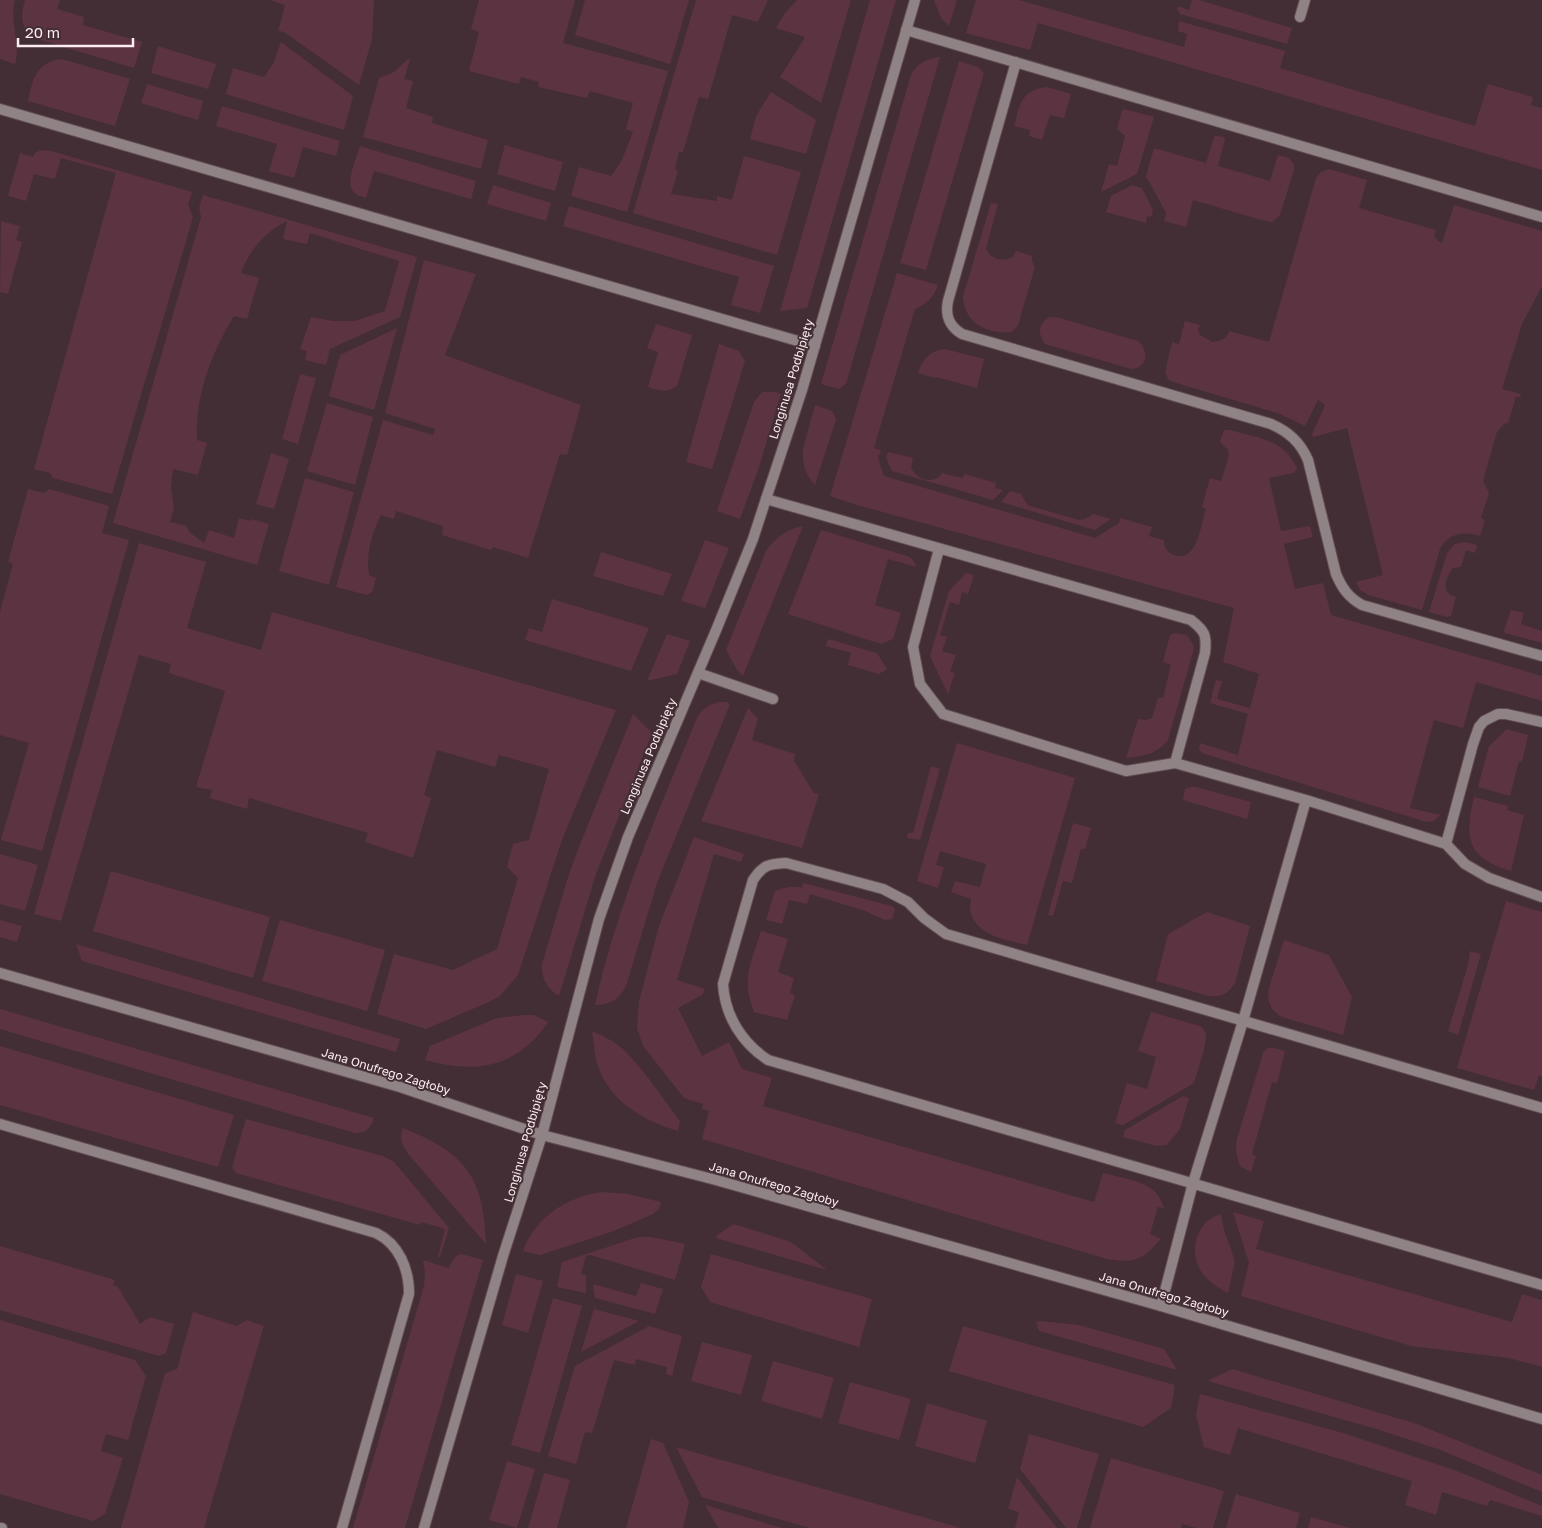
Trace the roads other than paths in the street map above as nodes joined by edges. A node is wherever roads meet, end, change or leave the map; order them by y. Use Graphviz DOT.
graph roads {
  1 [pos="915,0"];
  2 [pos="1305,0"];
  3 [pos="1300,17"];
  4 [pos="906,30"];
  5 [pos="1016,62"];
  6 [pos="0,110"];
  7 [pos="1542,217"];
  8 [pos="814,346"];
  9 [pos="766,499"];
  10 [pos="939,549"];
  11 [pos="1542,656"];
  12 [pos="698,673"];
  13 [pos="773,699"];
  14 [pos="1542,722"];
  15 [pos="1175,763"];
  16 [pos="1306,800"];
  17 [pos="1446,844"];
  18 [pos="1542,896"];
  19 [pos="0,973"];
  20 [pos="1243,1021"];
  21 [pos="1542,1108"];
  22 [pos="0,1124"];
  23 [pos="542,1135"];
  24 [pos="1193,1183"];
  25 [pos="1542,1284"];
  26 [pos="1161,1306"];
  27 [pos="1542,1419"];
  28 [pos="342,1528"];
  29 [pos="424,1528"];
  1 -- 4 [label="street, Longinusa Podbipięty"];
  2 -- 3 [label="street"];
  4 -- 5 [label="street"];
  4 -- 8 [label="street, Longinusa Podbipięty"];
  5 -- 7 [label="street"];
  5 -- 11 [label="street"];
  6 -- 8 [label="street"];
  8 -- 9 [label="street, Longinusa Podbipięty"];
  9 -- 10 [label="street"];
  9 -- 12 [label="street, Longinusa Podbipięty"];
  10 -- 15 [label="street"];
  10 -- 15 [label="street"];
  12 -- 13 [label="street"];
  12 -- 23 [label="street, Longinusa Podbipięty"];
  14 -- 17 [label="street"];
  15 -- 16 [label="street"];
  16 -- 17 [label="street"];
  16 -- 20 [label="street"];
  17 -- 18 [label="street"];
  19 -- 23 [label="street, Jana Onufrego Zagłoby"];
  20 -- 21 [label="street"];
  20 -- 24 [label="street"];
  20 -- 24 [label="street"];
  22 -- 28 [label="street"];
  23 -- 26 [label="street, Jana Onufrego Zagłoby"];
  23 -- 29 [label="street, Longinusa Podbipięty"];
  24 -- 25 [label="street"];
  24 -- 26 [label="street"];
  26 -- 27 [label="street, Jana Onufrego Zagłoby"];
}
